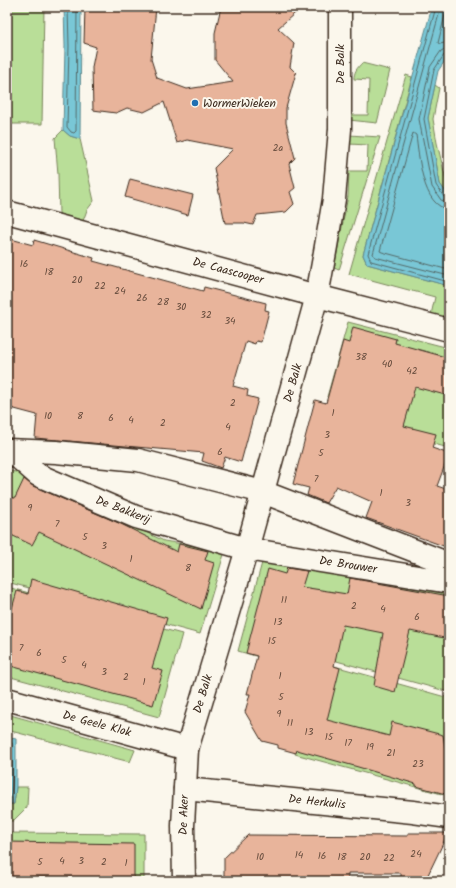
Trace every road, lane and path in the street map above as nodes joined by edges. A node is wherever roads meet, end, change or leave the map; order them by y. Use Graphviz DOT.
graph roads {
  1 [pos="340,7"];
  2 [pos="7,212"];
  3 [pos="317,296"];
  4 [pos="449,330"];
  5 [pos="8,450"];
  6 [pos="263,492"];
  7 [pos="247,549"];
  8 [pos="449,564"];
  9 [pos="449,582"];
  10 [pos="7,699"];
  11 [pos="187,749"];
  12 [pos="185,789"];
  13 [pos="449,817"];
  14 [pos="184,881"];
  1 -- 3 [label="street, De Balk"];
  2 -- 3 [label="street, De Caascooper"];
  3 -- 4 [label="street, De Caascooper"];
  3 -- 6 [label="street, De Balk"];
  5 -- 6 [label="street, De Bakkerij"];
  5 -- 7 [label="street, De Bakkerij"];
  6 -- 7 [label="street, De Balk"];
  6 -- 8 [label="street"];
  7 -- 9 [label="street, De Brouwer"];
  7 -- 11 [label="street, De Balk"];
  10 -- 11 [label="street, De Geele Klok"];
  11 -- 12 [label="street, De Aker"];
  12 -- 13 [label="street, De Herkulis"];
  12 -- 14 [label="street, De Aker"];
}
